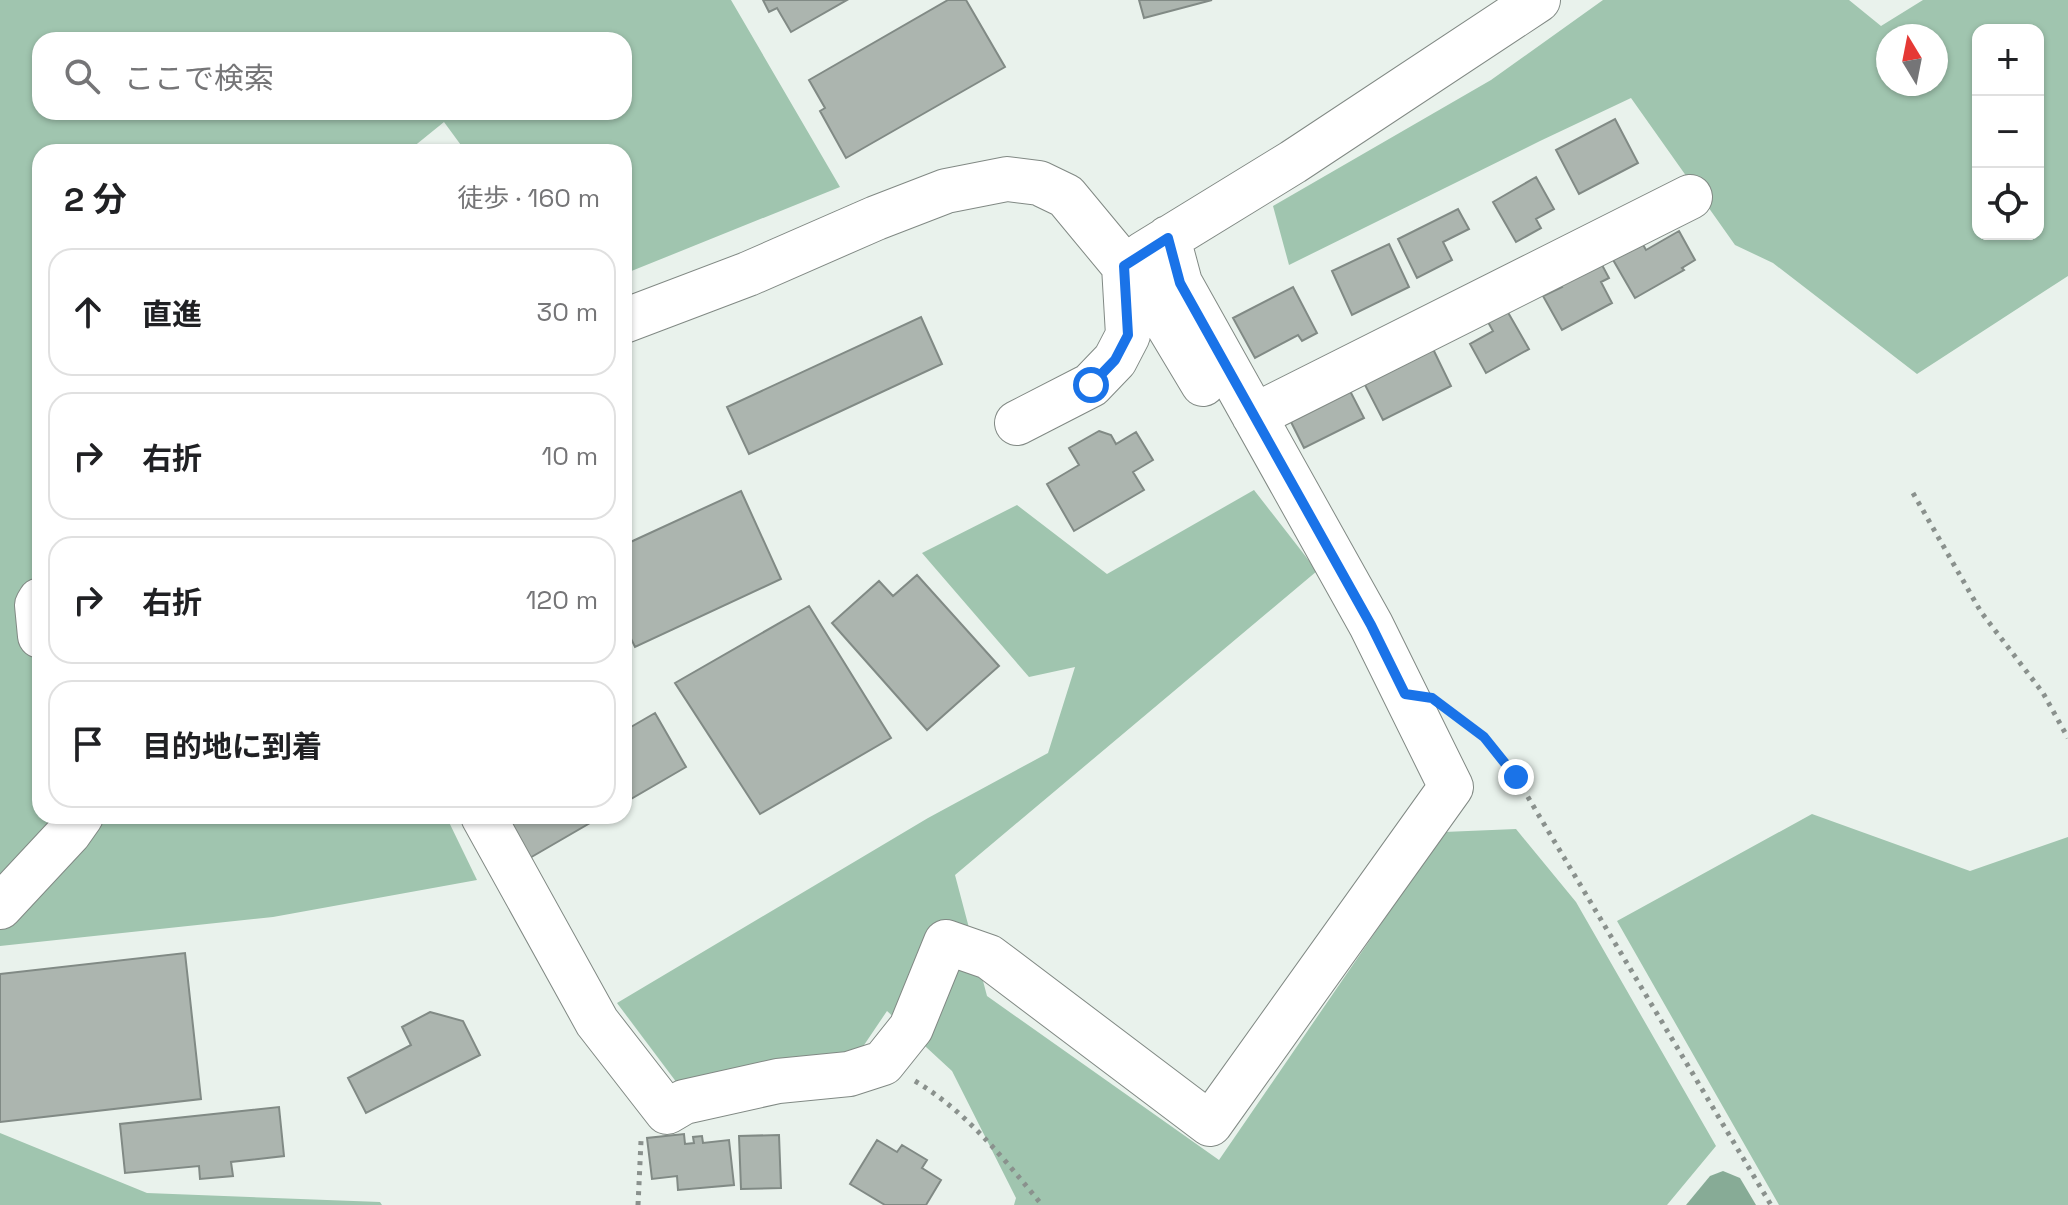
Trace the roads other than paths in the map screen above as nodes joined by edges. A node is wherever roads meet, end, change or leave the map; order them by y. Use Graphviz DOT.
graph roads {
  1 [pos="1538,0"];
  2 [pos="1690,197"];
  3 [pos="1168,238"];
  4 [pos="1124,266"];
  5 [pos="632,318"];
  6 [pos="1254,416"];
  7 [pos="1017,423"];
  8 [pos="1249,460"];
  9 [pos="75,824"];
  10 [pos="487,824"];
  11 [pos="0,907"];
  1 -- 3 [label="street"];
  2 -- 6 [label="street"];
  3 -- 4 [label="street"];
  3 -- 6 [label="street"];
  4 -- 5 [label="street"];
  4 -- 7 [label="street"];
  4 -- 8 [label="street"];
  6 -- 10 [label="street"];
  9 -- 11 [label="street"];
}
